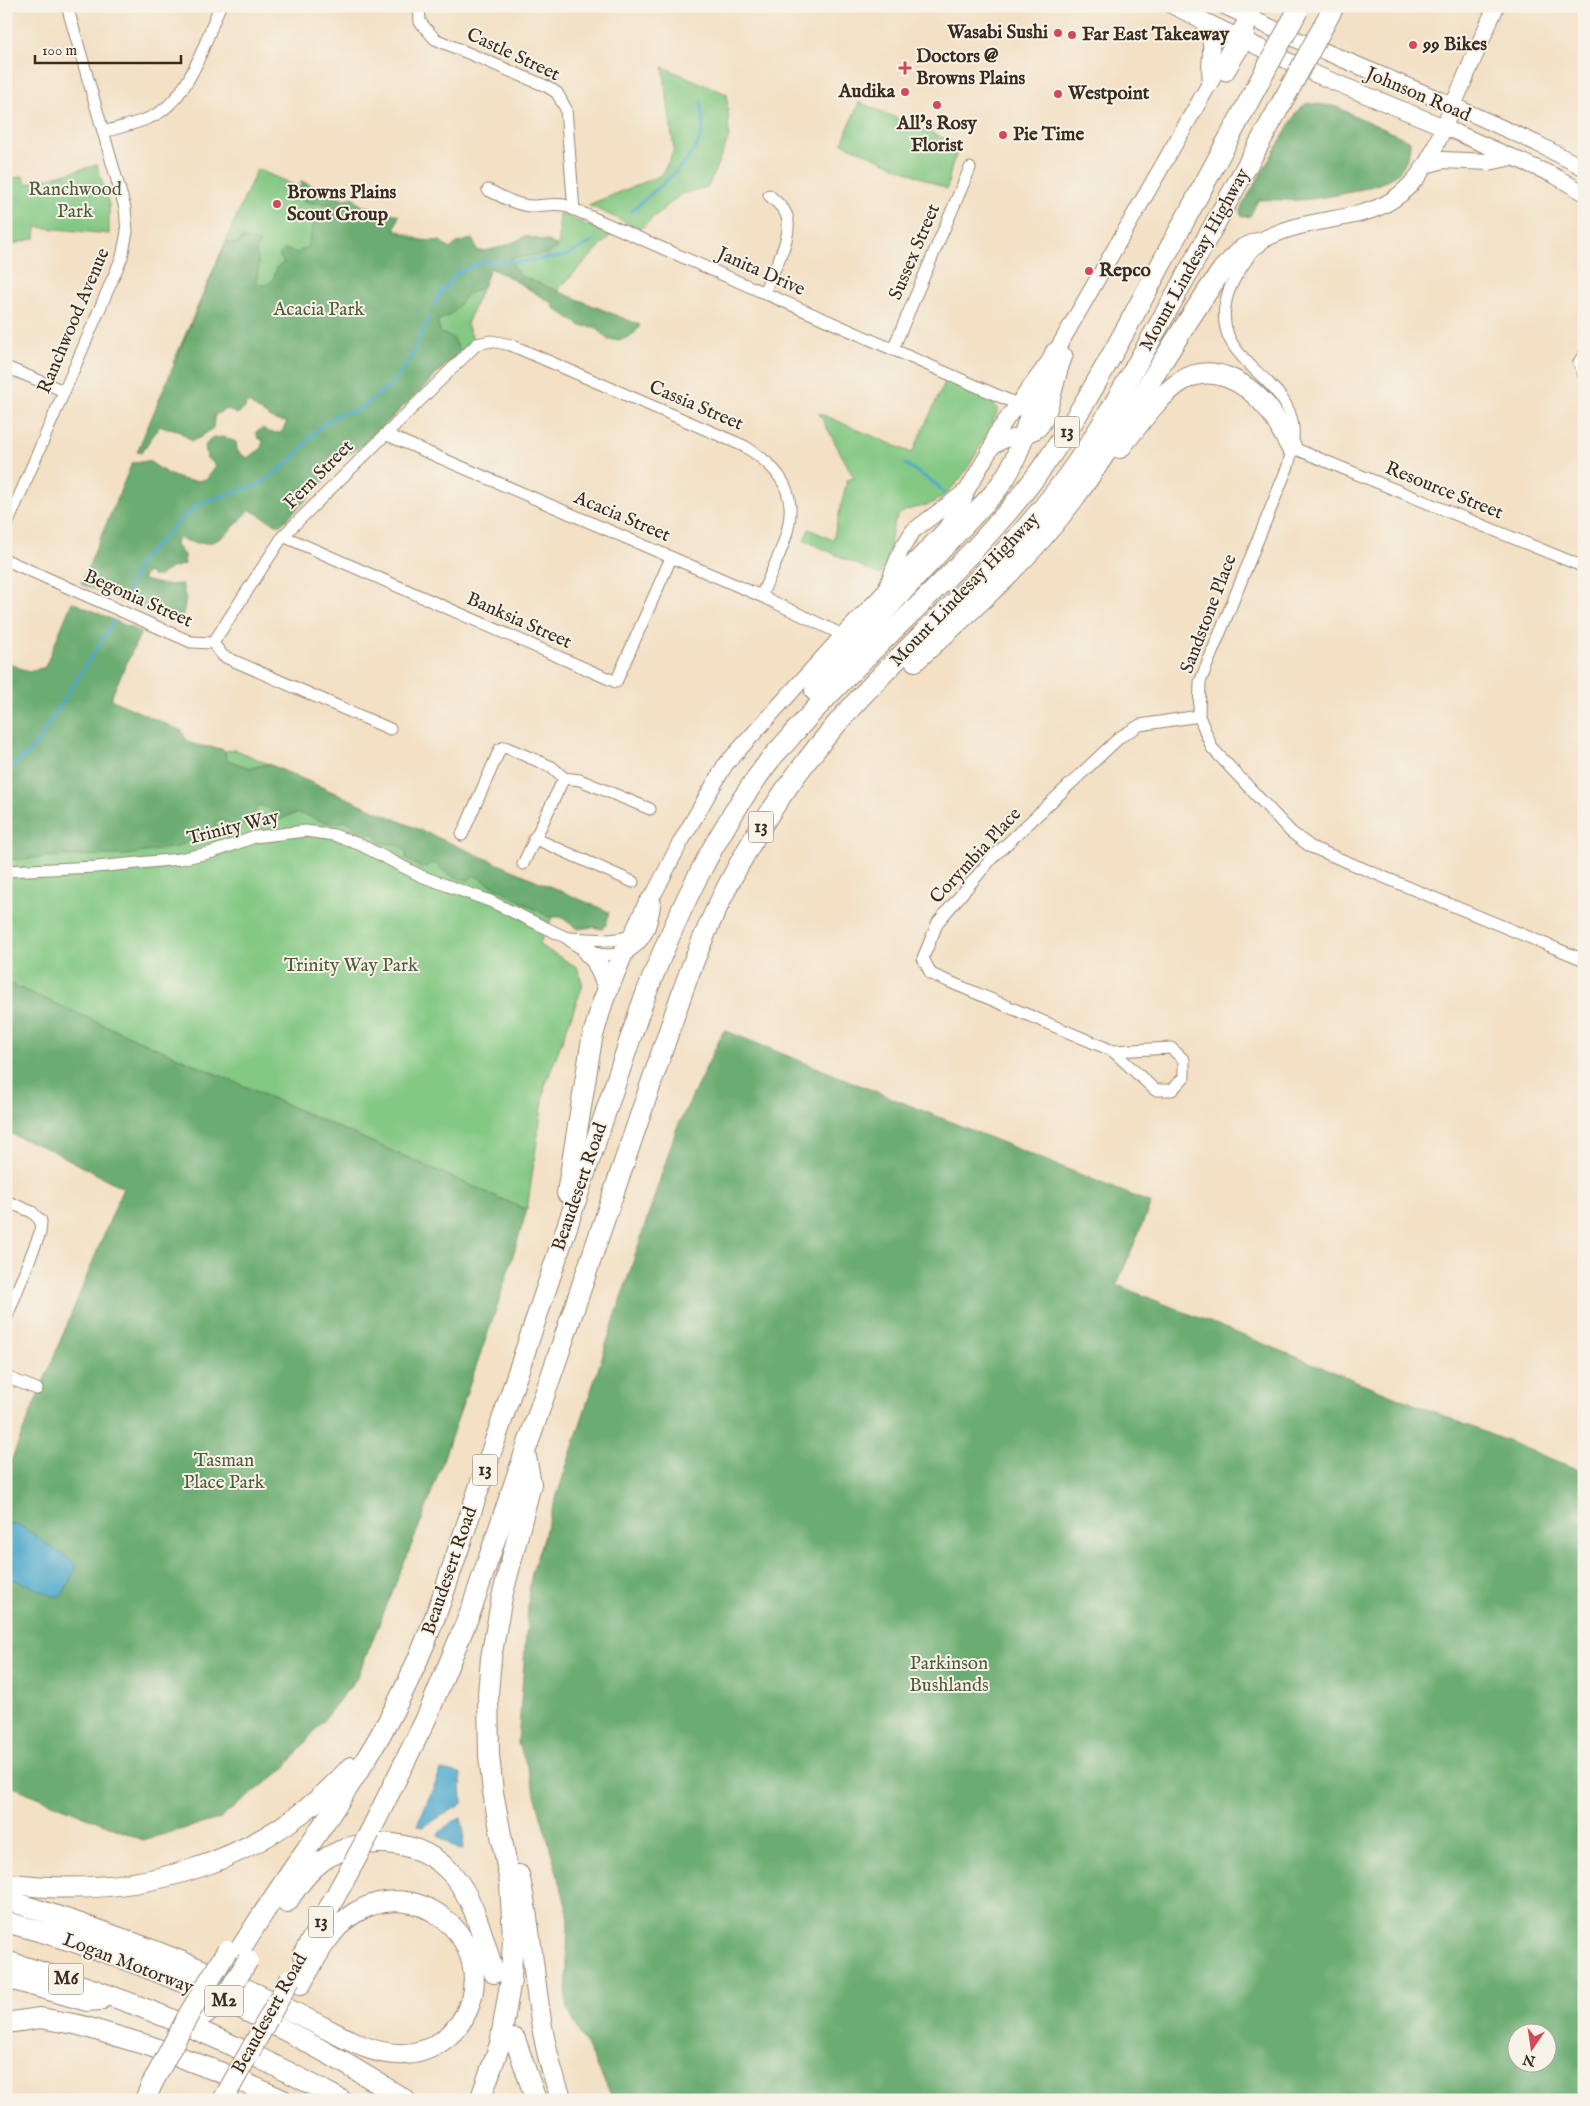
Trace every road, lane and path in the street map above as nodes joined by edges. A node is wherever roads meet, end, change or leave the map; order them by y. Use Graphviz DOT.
graph roads {
  1 [pos="67,6"];
  2 [pos="220,6"];
  3 [pos="419,6"];
  4 [pos="1173,6"];
  5 [pos="1226,6"];
  6 [pos="1496,6"];
  7 [pos="1298,8"];
  8 [pos="1251,12"];
  9 [pos="1330,15"];
  10 [pos="1201,19"];
  11 [pos="1241,38"];
  12 [pos="1211,81"];
  13 [pos="1452,105"];
  14 [pos="1444,127"];
  15 [pos="103,132"];
  16 [pos="1512,157"];
  17 [pos="1426,165"];
  18 [pos="970,168"];
  19 [pos="1584,168"];
  20 [pos="488,190"];
  21 [pos="1584,193"];
  22 [pos="769,195"];
  23 [pos="574,210"];
  24 [pos="1257,243"];
  25 [pos="764,292"];
  26 [pos="893,349"];
  27 [pos="472,350"];
  28 [pos="1055,354"];
  29 [pos="1584,355"];
  30 [pos="6,366"];
  31 [pos="1584,375"];
  32 [pos="64,391"];
  33 [pos="1017,404"];
  34 [pos="385,434"];
  35 [pos="1024,434"];
  36 [pos="992,447"];
  37 [pos="1291,447"];
  38 [pos="967,490"];
  39 [pos="1072,501"];
  40 [pos="6,527"];
  41 [pos="284,536"];
  42 [pos="906,540"];
  43 [pos="929,546"];
  44 [pos="671,558"];
  45 [pos="6,560"];
  46 [pos="1584,567"];
  47 [pos="886,590"];
  48 [pos="761,596"];
  49 [pos="843,635"];
  50 [pos="213,643"];
  51 [pos="866,692"];
  52 [pos="1199,716"];
  53 [pos="390,729"];
  54 [pos="770,759"];
  55 [pos="564,778"];
  56 [pos="650,809"];
  57 [pos="462,835"];
  58 [pos="534,838"];
  59 [pos="523,864"];
  60 [pos="6,870"];
  61 [pos="633,882"];
  62 [pos="567,938"];
  63 [pos="626,945"];
  64 [pos="588,952"];
  65 [pos="1584,960"];
  66 [pos="656,969"];
  67 [pos="686,980"];
  68 [pos="608,987"];
  69 [pos="1114,1051"];
  70 [pos="6,1201"];
  71 [pos="570,1217"];
  72 [pos="6,1319"];
  73 [pos="6,1377"];
  74 [pos="37,1390"];
  75 [pos="526,1455"];
  76 [pos="390,1718"];
  77 [pos="498,1820"];
  78 [pos="6,1883"];
  79 [pos="6,1900"];
  80 [pos="6,1922"];
  81 [pos="240,1952"];
  82 [pos="6,1961"];
  83 [pos="494,1973"];
  84 [pos="6,1978"];
  85 [pos="295,1981"];
  86 [pos="124,1999"];
  87 [pos="6,2023"];
  88 [pos="515,2039"];
  89 [pos="155,2093"];
  90 [pos="223,2100"];
  91 [pos="283,2100"];
  92 [pos="341,2100"];
  93 [pos="405,2100"];
  94 [pos="480,2100"];
  95 [pos="536,2100"];
  96 [pos="562,2100"];
  1 -- 15 [label="street, Ranchwood Avenue"];
  2 -- 15 [label="street"];
  3 -- 23 [label="street, Castle Street"];
  4 -- 10 [label="main road, Johnson Road"];
  5 -- 8 [label="main road, Johnson Road"];
  6 -- 13 [label="main road"];
  7 -- 54 [label="highway, Mount Lindesay Highway / 13, bridge"];
  8 -- 11 [label="street"];
  8 -- 13 [label="main road, Johnson Road"];
  9 -- 51 [label="highway, Mount Lindesay Highway / 13, bridge"];
  10 -- 11 [label="main road, Johnson Road"];
  10 -- 12 [label="main road"];
  11 -- 12 [label="street"];
  11 -- 14 [label="main road, Johnson Road"];
  11 -- 35 [label="street"];
  12 -- 28 [label="street"];
  13 -- 14 [label="main road"];
  13 -- 19 [label="street, Johnson Road"];
  14 -- 16 [label="street, Johnson Road"];
  14 -- 17 [label="main road"];
  15 -- 32 [label="street, Ranchwood Avenue"];
  16 -- 17 [label="main road"];
  16 -- 21 [label="street, Johnson Road"];
  17 -- 24 [label="main road"];
  18 -- 26 [label="street, Sussex Street"];
  20 -- 23 [label="street, Janita Drive"];
  22 -- 25 [label="street"];
  23 -- 25 [label="street, Janita Drive"];
  24 -- 37 [label="street, Sandstone Place"];
  24 -- 39 [label="highway"];
  25 -- 26 [label="street, Janita Drive"];
  26 -- 33 [label="street, Janita Drive"];
  27 -- 34 [label="street, Fern Street"];
  27 -- 48 [label="street, Cassia Street"];
  28 -- 33 [label="street"];
  28 -- 35 [label="highway"];
  29 -- 31 [label="street"];
  30 -- 32 [label="street"];
  32 -- 40 [label="street, Ranchwood Avenue"];
  33 -- 36 [label="street"];
  34 -- 41 [label="street, Fern Street"];
  34 -- 44 [label="street, Acacia Street"];
  35 -- 36 [label="street"];
  35 -- 54 [label="highway"];
  36 -- 38 [label="street"];
  37 -- 39 [label="highway"];
  37 -- 46 [label="street, Resource Street"];
  37 -- 52 [label="street, Sandstone Place"];
  38 -- 42 [label="street"];
  38 -- 43 [label="street"];
  39 -- 51 [label="highway"];
  41 -- 44 [label="street, Banksia Street"];
  41 -- 50 [label="street, Fern Street"];
  42 -- 43 [label="street"];
  42 -- 47 [label="street"];
  43 -- 47 [label="street"];
  44 -- 48 [label="street, Acacia Street"];
  45 -- 50 [label="street, Begonia Street"];
  47 -- 49 [label="street"];
  48 -- 49 [label="street, Acacia Street"];
  49 -- 63 [label="street"];
  50 -- 53 [label="street"];
  51 -- 67 [label="highway, Mount Lindesay Highway / 13"];
  52 -- 65 [label="street, Sandstone Place"];
  52 -- 69 [label="street, Corymbia Place"];
  54 -- 66 [label="highway, Mount Lindesay Highway / 13"];
  55 -- 56 [label="street"];
  55 -- 57 [label="street"];
  55 -- 58 [label="street"];
  58 -- 59 [label="street"];
  58 -- 61 [label="street"];
  60 -- 62 [label="street, Trinity Way"];
  62 -- 63 [label="street, Trinity Way"];
  62 -- 64 [label="street, Trinity Way"];
  63 -- 64 [label="street, Trinity Way"];
  63 -- 68 [label="highway"];
  64 -- 68 [label="highway"];
  66 -- 71 [label="highway, Beaudesert Road / 13"];
  67 -- 75 [label="highway, Beaudesert Road / 13"];
  68 -- 71 [label="highway"];
  69 -- 69 [label="street, Corymbia Place"];
  70 -- 72 [label="street"];
  71 -- 76 [label="highway, Beaudesert Road / 13"];
  73 -- 74 [label="street"];
  75 -- 77 [label="highway"];
  75 -- 85 [label="highway, Beaudesert Road / 13, bridge"];
  76 -- 78 [label="highway"];
  76 -- 81 [label="highway, Beaudesert Road / 13"];
  77 -- 94 [label="highway"];
  77 -- 96 [label="highway"];
  79 -- 85 [label="highway"];
  80 -- 93 [label="highway, Logan Motorway / M2"];
  81 -- 83 [label="highway"];
  81 -- 89 [label="highway, Beaudesert Road / 13"];
  81 -- 89 [label="highway, bridge"];
  82 -- 86 [label="highway, Logan Motorway / M6"];
  84 -- 86 [label="highway, M2"];
  85 -- 90 [label="highway, Beaudesert Road / 13, bridge"];
  86 -- 92 [label="highway, Logan Motorway / M2"];
  87 -- 91 [label="highway"];
  88 -- 95 [label="highway"];
}
